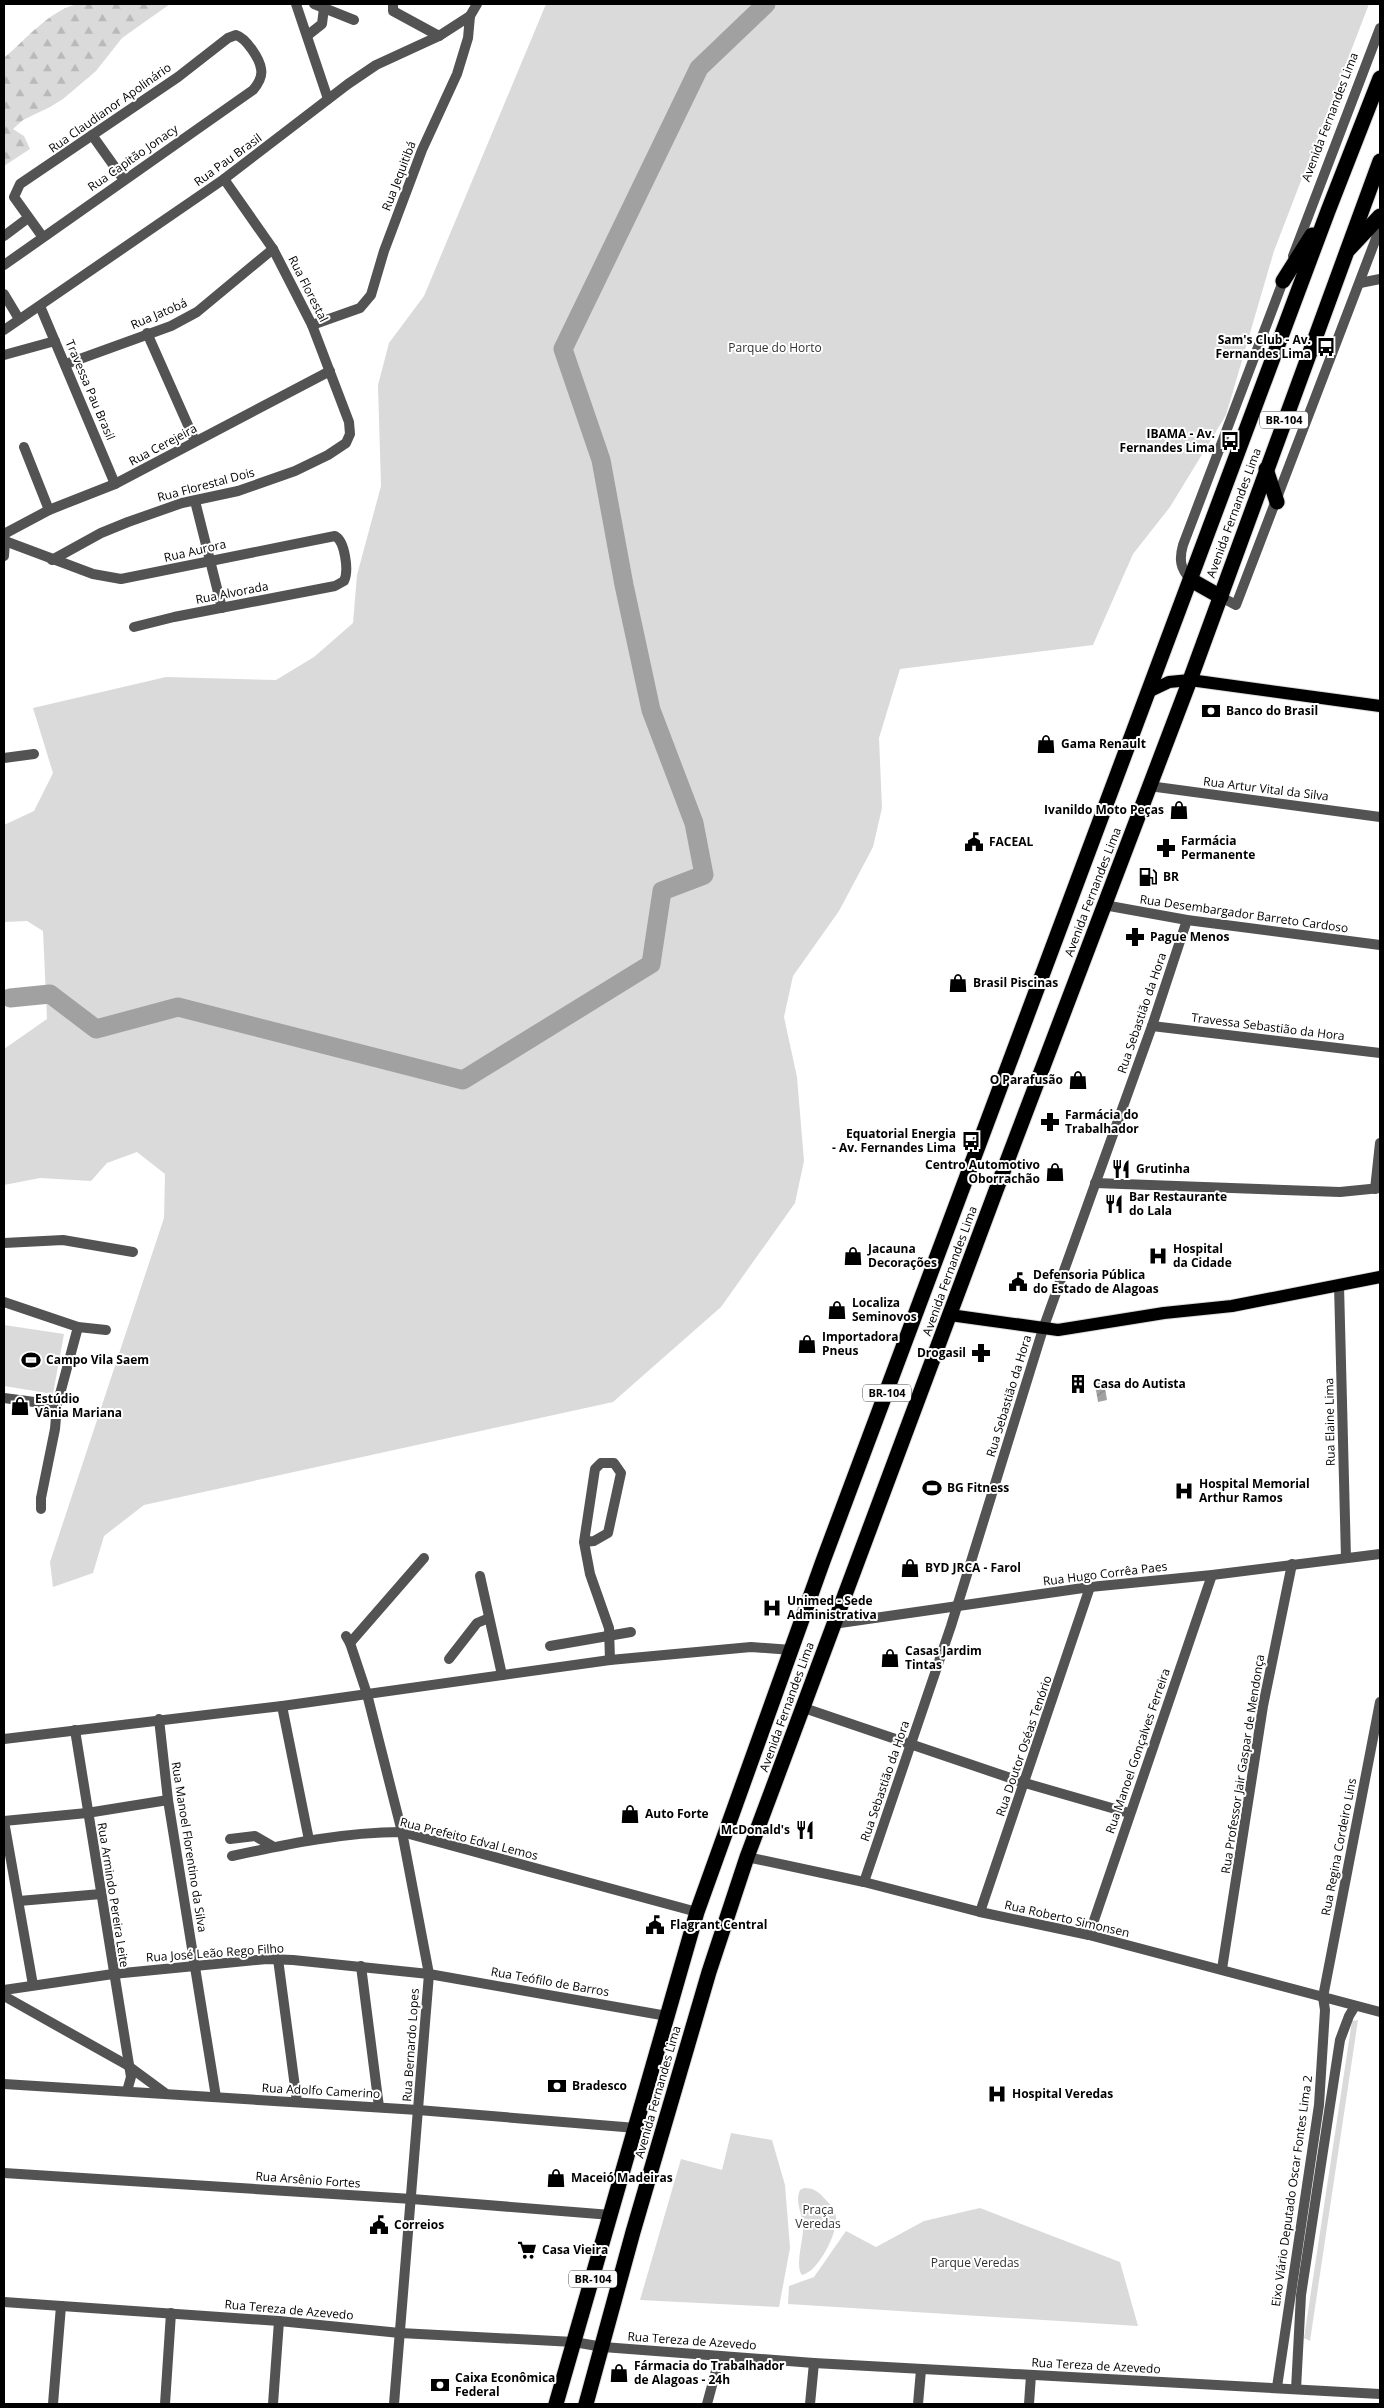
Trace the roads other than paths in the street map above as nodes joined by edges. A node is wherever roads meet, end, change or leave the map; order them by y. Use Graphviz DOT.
graph roads {
  1 [pos="296,4"];
  2 [pos="314,4"];
  3 [pos="393,4"];
  4 [pos="477,4"];
  5 [pos="324,8"];
  6 [pos="470,16"];
  7 [pos="354,20"];
  8 [pos="1380,28"];
  9 [pos="308,35"];
  10 [pos="439,36"];
  11 [pos="228,38"];
  12 [pos="1380,78"];
  13 [pos="328,99"];
  14 [pos="92,135"];
  15 [pos="1380,161"];
  16 [pos="224,179"];
  17 [pos="124,180"];
  18 [pos="1328,211"];
  19 [pos="1380,216"];
  20 [pos="28,218"];
  21 [pos="1380,228"];
  22 [pos="4,236"];
  23 [pos="42,236"];
  24 [pos="273,249"];
  25 [pos="1346,252"];
  26 [pos="4,264"];
  27 [pos="1380,279"];
  28 [pos="1284,281"];
  29 [pos="1360,283"];
  30 [pos="4,294"];
  31 [pos="40,306"];
  32 [pos="19,319"];
  33 [pos="312,325"];
  34 [pos="4,330"];
  35 [pos="147,333"];
  36 [pos="56,341"];
  37 [pos="4,355"];
  38 [pos="66,364"];
  39 [pos="330,370"];
  40 [pos="349,422"];
  41 [pos="195,441"];
  42 [pos="24,446"];
  43 [pos="1266,469"];
  44 [pos="115,484"];
  45 [pos="195,501"];
  46 [pos="1277,502"];
  47 [pos="49,510"];
  48 [pos="4,537"];
  49 [pos="4,556"];
  50 [pos="52,560"];
  51 [pos="210,560"];
  52 [pos="1191,580"];
  53 [pos="334,586"];
  54 [pos="1220,597"];
  55 [pos="222,608"];
  56 [pos="134,627"];
  57 [pos="1190,680"];
  58 [pos="1148,692"];
  59 [pos="1380,706"];
  60 [pos="34,754"];
  61 [pos="4,758"];
  62 [pos="1149,786"];
  63 [pos="1380,817"];
  64 [pos="1104,906"];
  65 [pos="1187,920"];
  66 [pos="1380,945"];
  67 [pos="1152,1026"];
  68 [pos="1380,1053"];
  69 [pos="1380,1143"];
  70 [pos="1095,1183"];
  71 [pos="1378,1189"];
  72 [pos="4,1243"];
  73 [pos="133,1252"];
  74 [pos="1380,1277"];
  75 [pos="1339,1285"];
  76 [pos="4,1302"];
  77 [pos="950,1315"];
  78 [pos="78,1327"];
  79 [pos="1043,1329"];
  80 [pos="106,1330"];
  81 [pos="4,1398"];
  82 [pos="57,1405"];
  83 [pos="41,1509"];
  84 [pos="584,1542"];
  85 [pos="1380,1554"];
  86 [pos="424,1558"];
  87 [pos="1346,1558"];
  88 [pos="1292,1564"];
  89 [pos="1212,1575"];
  90 [pos="480,1576"];
  91 [pos="1090,1587"];
  92 [pos="958,1606"];
  93 [pos="489,1618"];
  94 [pos="833,1624"];
  95 [pos="631,1632"];
  96 [pos="609,1636"];
  97 [pos="550,1646"];
  98 [pos="792,1650"];
  99 [pos="449,1659"];
  100 [pos="610,1660"];
  101 [pos="502,1675"];
  102 [pos="367,1694"];
  103 [pos="1380,1702"];
  104 [pos="282,1706"];
  105 [pos="804,1708"];
  106 [pos="159,1719"];
  107 [pos="75,1730"];
  108 [pos="4,1739"];
  109 [pos="911,1743"];
  110 [pos="1025,1783"];
  111 [pos="168,1800"];
  112 [pos="87,1813"];
  113 [pos="1129,1813"];
  114 [pos="4,1821"];
  115 [pos="402,1832"];
  116 [pos="230,1839"];
  117 [pos="309,1840"];
  118 [pos="274,1847"];
  119 [pos="232,1856"];
  120 [pos="748,1857"];
  121 [pos="864,1882"];
  122 [pos="101,1894"];
  123 [pos="19,1900"];
  124 [pos="697,1912"];
  125 [pos="980,1912"];
  126 [pos="1089,1936"];
  127 [pos="278,1959"];
  128 [pos="195,1966"];
  129 [pos="361,1966"];
  130 [pos="1222,1969"];
  131 [pos="113,1974"];
  132 [pos="429,1974"];
  133 [pos="33,1985"];
  134 [pos="4,1990"];
  135 [pos="4,1996"];
  136 [pos="1323,1997"];
  137 [pos="1355,2006"];
  138 [pos="1380,2012"];
  139 [pos="667,2016"];
  140 [pos="127,2065"];
  141 [pos="4,2084"];
  142 [pos="127,2091"];
  143 [pos="165,2093"];
  144 [pos="216,2097"];
  145 [pos="298,2102"];
  146 [pos="379,2107"];
  147 [pos="418,2110"];
  148 [pos="636,2128"];
  149 [pos="4,2174"];
  150 [pos="412,2199"];
  151 [pos="611,2215"];
  152 [pos="4,2302"];
  153 [pos="61,2306"];
  154 [pos="171,2313"];
  155 [pos="279,2322"];
  156 [pos="400,2333"];
  157 [pos="574,2342"];
  158 [pos="603,2347"];
  159 [pos="720,2356"];
  160 [pos="814,2363"];
  161 [pos="921,2370"];
  162 [pos="1031,2376"];
  163 [pos="1277,2387"];
  164 [pos="1296,2389"];
  165 [pos="1380,2394"];
  166 [pos="53,2404"];
  167 [pos="165,2404"];
  168 [pos="274,2404"];
  169 [pos="394,2404"];
  170 [pos="556,2404"];
  171 [pos="586,2404"];
  172 [pos="707,2404"];
  173 [pos="810,2404"];
  174 [pos="918,2404"];
  175 [pos="1029,2404"];
  1 -- 9 [label="street"];
  2 -- 5 [label="street"];
  3 -- 10 [label="street"];
  4 -- 6 [label="street, Rua Jequitibá"];
  5 -- 7 [label="street"];
  5 -- 9 [label="street"];
  6 -- 10 [label="street, Rua Pau Brasil"];
  6 -- 33 [label="street, Rua Jequitibá"];
  8 -- 28 [label="street, Avenida Fernandes Lima"];
  9 -- 13 [label="street"];
  10 -- 13 [label="street, Rua Pau Brasil"];
  11 -- 14 [label="street, Rua Claudianor Apolinário"];
  11 -- 17 [label="street, Rua Capitão Jonacy"];
  12 -- 18 [label="highway, Avenida Fernandes Lima / BR-104"];
  13 -- 16 [label="street, Rua Pau Brasil"];
  14 -- 17 [label="street"];
  14 -- 20 [label="street, Rua Claudianor Apolinário"];
  15 -- 25 [label="highway, Avenida Fernandes Lima / BR-104"];
  16 -- 24 [label="street, Rua Florestal"];
  16 -- 31 [label="street, Rua Pau Brasil"];
  17 -- 23 [label="street, Rua Capitão Jonacy"];
  18 -- 28 [label="highway"];
  18 -- 52 [label="highway, Avenida Fernandes Lima / BR-104"];
  19 -- 25 [label="highway"];
  20 -- 22 [label="street"];
  20 -- 23 [label="street"];
  21 -- 29 [label="street"];
  23 -- 26 [label="street, Rua Capitão Jonacy"];
  24 -- 33 [label="street, Rua Florestal"];
  24 -- 35 [label="street, Rua Jatobá"];
  25 -- 43 [label="highway, Avenida Fernandes Lima / BR-104"];
  27 -- 29 [label="street"];
  28 -- 52 [label="street, Avenida Fernandes Lima"];
  29 -- 46 [label="street"];
  30 -- 32 [label="street"];
  31 -- 32 [label="street, Rua Pau Brasil"];
  31 -- 36 [label="street, Travessa Pau Brasil"];
  32 -- 34 [label="street, Rua Pau Brasil"];
  33 -- 39 [label="street, Rua Florestal"];
  35 -- 38 [label="street, Rua Jatobá"];
  35 -- 41 [label="street"];
  36 -- 37 [label="street"];
  36 -- 38 [label="street, Travessa Pau Brasil"];
  38 -- 44 [label="street, Travessa Pau Brasil"];
  39 -- 40 [label="street, Rua Florestal"];
  39 -- 41 [label="street, Rua Cerejeira"];
  40 -- 45 [label="street, Rua Florestal Dois"];
  41 -- 44 [label="street, Rua Cerejeira"];
  42 -- 47 [label="street"];
  43 -- 46 [label="highway"];
  43 -- 54 [label="highway, Avenida Fernandes Lima / BR-104"];
  44 -- 47 [label="street, Rua Cerejeira"];
  45 -- 50 [label="street, Rua Florestal Dois"];
  45 -- 51 [label="street"];
  46 -- 54 [label="street"];
  47 -- 48 [label="street, Rua Cerejeira"];
  48 -- 49 [label="street"];
  48 -- 50 [label="street, Rua Aurora"];
  50 -- 51 [label="street, Rua Aurora"];
  51 -- 53 [label="street, Rua Aurora"];
  51 -- 55 [label="street"];
  52 -- 54 [label="highway"];
  52 -- 58 [label="highway, Avenida Fernandes Lima / BR-104"];
  53 -- 55 [label="street, Rua Alvorada"];
  54 -- 57 [label="highway, Avenida Fernandes Lima / BR-104"];
  55 -- 56 [label="street, Rua Alvorada"];
  57 -- 58 [label="main road"];
  57 -- 59 [label="main road"];
  57 -- 62 [label="highway, Avenida Fernandes Lima / BR-104"];
  58 -- 98 [label="highway, Avenida Fernandes Lima / BR-104"];
  60 -- 61 [label="street"];
  62 -- 63 [label="street, Rua Artur Vital da Silva"];
  62 -- 64 [label="highway, Avenida Fernandes Lima / BR-104"];
  64 -- 65 [label="street, Rua Desembargador Barreto Cardoso"];
  64 -- 77 [label="highway, Avenida Fernandes Lima / BR-104"];
  65 -- 66 [label="street, Rua Desembargador Barreto Cardoso"];
  65 -- 67 [label="street, Rua Sebastião da Hora"];
  67 -- 68 [label="street, Travessa Sebastião da Hora"];
  67 -- 70 [label="street, Rua Sebastião da Hora"];
  69 -- 71 [label="street"];
  70 -- 71 [label="street"];
  70 -- 79 [label="street, Rua Sebastião da Hora"];
  72 -- 73 [label="street"];
  74 -- 75 [label="main road"];
  75 -- 79 [label="main road"];
  75 -- 87 [label="street, Rua Elaine Lima"];
  76 -- 78 [label="street"];
  77 -- 79 [label="main road"];
  77 -- 94 [label="highway, Avenida Fernandes Lima / BR-104"];
  78 -- 80 [label="street"];
  78 -- 82 [label="street"];
  79 -- 92 [label="street, Rua Sebastião da Hora"];
  81 -- 82 [label="street"];
  82 -- 83 [label="street"];
  84 -- 84 [label="street"];
  84 -- 96 [label="street"];
  85 -- 87 [label="street, Rua Hugo Corrêa Paes"];
  86 -- 102 [label="street, Rua Bernardo Lopes"];
  87 -- 88 [label="street, Rua Hugo Corrêa Paes"];
  88 -- 89 [label="street, Rua Hugo Corrêa Paes"];
  88 -- 130 [label="street, Rua Professor Jair Gaspar de Mendonça"];
  89 -- 91 [label="street, Rua Hugo Corrêa Paes"];
  89 -- 113 [label="street, Rua Manoel Gonçalves Ferreira"];
  90 -- 93 [label="street"];
  91 -- 92 [label="street, Rua Hugo Corrêa Paes"];
  91 -- 110 [label="street, Rua Doutor Oséas Tenório"];
  92 -- 94 [label="street, Rua Hugo Corrêa Paes"];
  92 -- 109 [label="street, Rua Sebastião da Hora"];
  93 -- 99 [label="street"];
  93 -- 101 [label="street"];
  94 -- 105 [label="highway, Avenida Fernandes Lima / BR-104"];
  95 -- 96 [label="street"];
  96 -- 97 [label="street"];
  96 -- 100 [label="street"];
  98 -- 100 [label="street"];
  98 -- 124 [label="highway, Avenida Fernandes Lima / BR-104"];
  100 -- 101 [label="street"];
  101 -- 102 [label="street"];
  102 -- 104 [label="street"];
  102 -- 115 [label="street, Rua Bernardo Lopes"];
  103 -- 136 [label="street, Rua Regina Cordeiro Lins"];
  104 -- 106 [label="street"];
  104 -- 117 [label="street"];
  105 -- 109 [label="street"];
  105 -- 120 [label="highway, Avenida Fernandes Lima / BR-104"];
  106 -- 107 [label="street"];
  106 -- 111 [label="street, Rua Manoel Florentino da Silva"];
  107 -- 108 [label="street"];
  107 -- 112 [label="street, Rua Armindo Pereira Leite"];
  109 -- 110 [label="street"];
  109 -- 121 [label="street, Rua Sebastião da Hora"];
  110 -- 113 [label="street"];
  110 -- 125 [label="street, Rua Doutor Oséas Tenório"];
  111 -- 112 [label="street"];
  111 -- 128 [label="street, Rua Manoel Florentino da Silva"];
  112 -- 114 [label="street"];
  112 -- 122 [label="street, Rua Armindo Pereira Leite"];
  113 -- 126 [label="street, Rua Manoel Gonçalves Ferreira"];
  114 -- 123 [label="street"];
  115 -- 117 [label="street, Rua Prefeito Edval Lemos"];
  115 -- 124 [label="street, Rua Prefeito Edval Lemos"];
  115 -- 132 [label="street, Rua Bernardo Lopes"];
  116 -- 118 [label="street"];
  117 -- 118 [label="street, Rua Prefeito Edval Lemos"];
  118 -- 119 [label="street, Rua Prefeito Edval Lemos"];
  120 -- 121 [label="street, Rua Roberto Simonsen"];
  120 -- 158 [label="highway, Avenida Fernandes Lima / BR-104"];
  121 -- 125 [label="street, Rua Roberto Simonsen"];
  122 -- 123 [label="street"];
  122 -- 131 [label="street, Rua Armindo Pereira Leite"];
  123 -- 133 [label="street"];
  124 -- 139 [label="highway, Avenida Fernandes Lima / BR-104"];
  125 -- 126 [label="street, Rua Roberto Simonsen"];
  126 -- 130 [label="street, Rua Roberto Simonsen"];
  127 -- 128 [label="street, Rua José Leão Rego Filho"];
  127 -- 129 [label="street, Rua José Leão Rego Filho"];
  127 -- 145 [label="street"];
  128 -- 131 [label="street, Rua José Leão Rego Filho"];
  128 -- 144 [label="street, Rua Manoel Florentino da Silva"];
  129 -- 132 [label="street, Rua José Leão Rego Filho"];
  129 -- 146 [label="street"];
  130 -- 136 [label="street, Rua Roberto Simonsen"];
  131 -- 133 [label="street, Rua José Leão Rego Filho"];
  131 -- 140 [label="street, Rua Armindo Pereira Leite"];
  132 -- 139 [label="street, Rua Teófilo de Barros"];
  132 -- 147 [label="street, Rua Bernardo Lopes"];
  133 -- 134 [label="street, Rua José Leão Rego Filho"];
  135 -- 140 [label="street"];
  136 -- 137 [label="street, Rua Roberto Simonsen"];
  136 -- 163 [label="street, Eixo Viário Deputado Oscar Fontes Lima 2"];
  137 -- 138 [label="street, Rua Roberto Simonsen"];
  137 -- 164 [label="street, Eixo Viário Deputado Oscar Fontes Lima 2"];
  139 -- 148 [label="highway, Avenida Fernandes Lima / BR-104"];
  140 -- 142 [label="street, Rua Armindo Pereira Leite"];
  140 -- 143 [label="street"];
  141 -- 142 [label="street, Rua Adolfo Camerino"];
  142 -- 143 [label="street, Rua Adolfo Camerino"];
  143 -- 144 [label="street, Rua Adolfo Camerino"];
  144 -- 145 [label="street, Rua Adolfo Camerino"];
  145 -- 146 [label="street, Rua Adolfo Camerino"];
  146 -- 147 [label="street, Rua Adolfo Camerino"];
  147 -- 148 [label="street, Rua Adolfo Camerino"];
  147 -- 150 [label="street, Rua Bernardo Lopes"];
  148 -- 151 [label="highway, Avenida Fernandes Lima / BR-104"];
  149 -- 150 [label="street, Rua Arsênio Fortes"];
  150 -- 151 [label="street, Rua Arsênio Fortes"];
  150 -- 156 [label="street, Rua Bernardo Lopes"];
  151 -- 157 [label="highway, Avenida Fernandes Lima / BR-104"];
  152 -- 153 [label="street, Rua Tereza de Azevedo"];
  153 -- 154 [label="street, Rua Tereza de Azevedo"];
  153 -- 166 [label="street"];
  154 -- 155 [label="street, Rua Tereza de Azevedo"];
  154 -- 167 [label="street"];
  155 -- 156 [label="street, Rua Tereza de Azevedo"];
  155 -- 168 [label="street"];
  156 -- 157 [label="street, Rua Tereza de Azevedo"];
  156 -- 169 [label="street, Rua Bernardo Lopes"];
  157 -- 158 [label="street, Rua Tereza de Azevedo"];
  157 -- 170 [label="highway, Avenida Fernandes Lima / BR-104"];
  158 -- 159 [label="street, Rua Tereza de Azevedo"];
  158 -- 171 [label="highway, Avenida Fernandes Lima / BR-104"];
  159 -- 160 [label="street, Rua Tereza de Azevedo"];
  159 -- 172 [label="street"];
  160 -- 161 [label="street, Rua Tereza de Azevedo"];
  160 -- 173 [label="street"];
  161 -- 162 [label="street, Rua Tereza de Azevedo"];
  161 -- 174 [label="street"];
  162 -- 163 [label="street, Rua Tereza de Azevedo"];
  162 -- 175 [label="street"];
  163 -- 164 [label="street, Rua Tereza de Azevedo"];
  164 -- 165 [label="street, Rua Tereza de Azevedo"];
}
